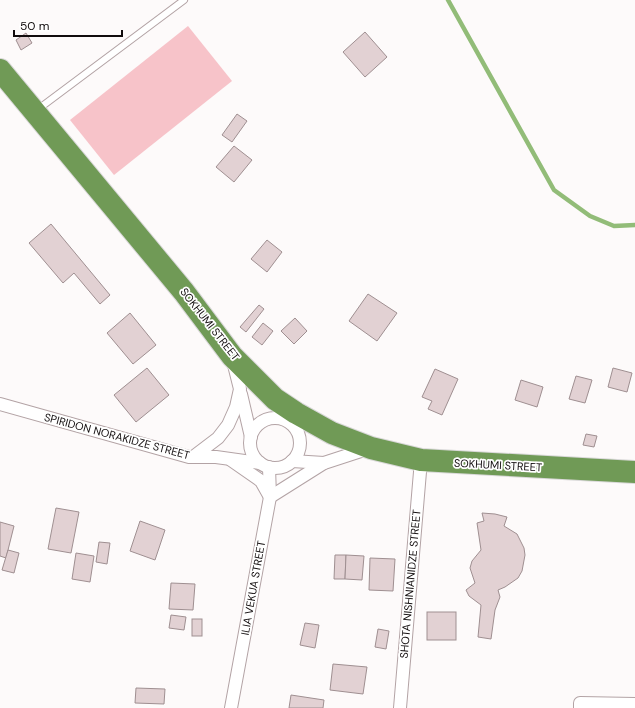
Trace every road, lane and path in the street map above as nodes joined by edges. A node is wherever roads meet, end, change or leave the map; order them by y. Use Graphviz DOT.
graph roads {
  1 [pos="184,0"];
  2 [pos="0,70"];
  3 [pos="34,112"];
  4 [pos="232,356"];
  5 [pos="240,389"];
  6 [pos="0,404"];
  7 [pos="293,418"];
  8 [pos="251,437"];
  9 [pos="371,448"];
  10 [pos="193,456"];
  11 [pos="228,459"];
  12 [pos="421,460"];
  13 [pos="292,461"];
  14 [pos="324,463"];
  15 [pos="264,465"];
  16 [pos="635,472"];
  17 [pos="270,497"];
  18 [pos="635,704"];
  19 [pos="231,708"];
  20 [pos="400,708"];
  21 [pos="580,708"];
  1 -- 3 [label="lane"];
  2 -- 3 [label="highway, SOKHUMI STREET"];
  3 -- 4 [label="highway, SOKHUMI STREET"];
  4 -- 5 [label="street"];
  4 -- 7 [label="highway, SOKHUMI STREET"];
  5 -- 8 [label="street"];
  5 -- 10 [label="street"];
  6 -- 10 [label="street, SPIRIDON NORAKIDZE STREET"];
  7 -- 8 [label="street"];
  7 -- 9 [label="highway, SOKHUMI STREET"];
  7 -- 13 [label="street"];
  8 -- 15 [label="street"];
  9 -- 12 [label="highway, SOKHUMI STREET"];
  9 -- 14 [label="street"];
  10 -- 11 [label="street, SPIRIDON NORAKIDZE STREET"];
  11 -- 15 [label="street, SPIRIDON NORAKIDZE STREET"];
  11 -- 17 [label="street"];
  12 -- 16 [label="highway, SOKHUMI STREET"];
  12 -- 20 [label="street, SHOTA NISHNIANIDZE STREET"];
  13 -- 14 [label="street"];
  13 -- 15 [label="street"];
  14 -- 17 [label="street"];
  15 -- 17 [label="street, ILIA VEKUA STREET"];
  17 -- 19 [label="street, ILIA VEKUA STREET"];
  18 -- 21 [label="street"];
}
